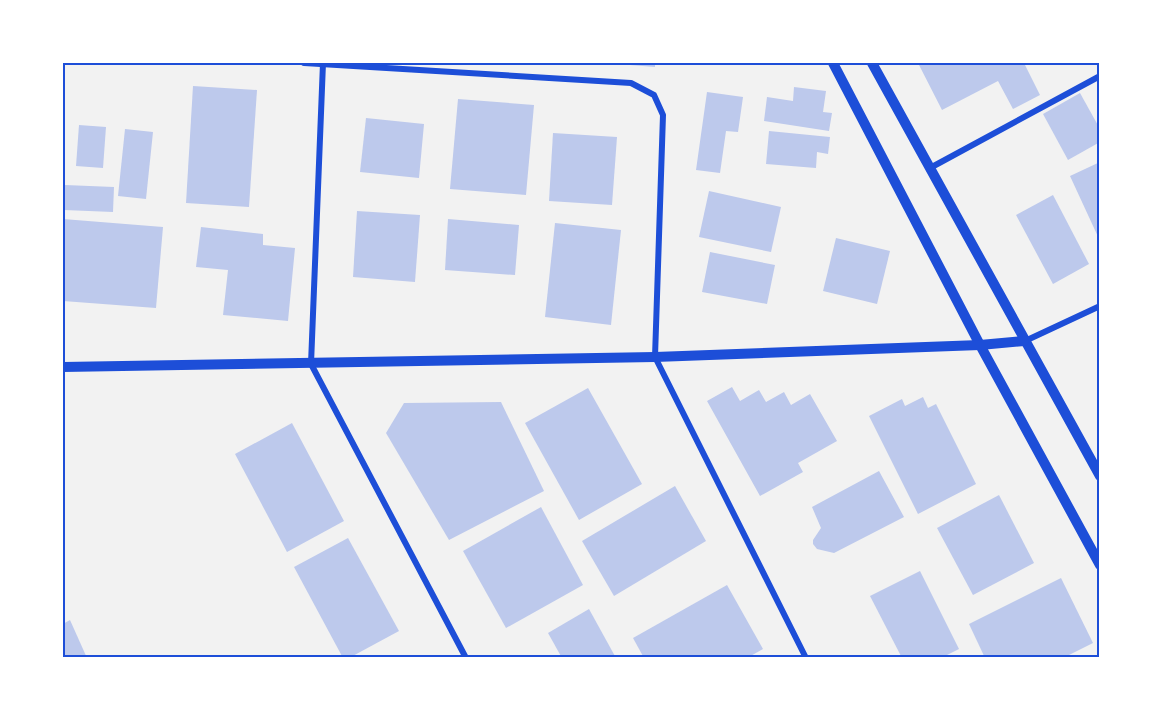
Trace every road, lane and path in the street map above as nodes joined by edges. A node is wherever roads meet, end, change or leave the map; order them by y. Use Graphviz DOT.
graph roads {
  1 [pos="304,63"];
  2 [pos="833,63"];
  3 [pos="872,63"];
  4 [pos="322,64"];
  5 [pos="1100,76"];
  6 [pos="930,168"];
  7 [pos="1100,306"];
  8 [pos="1024,341"];
  9 [pos="980,345"];
  10 [pos="655,357"];
  11 [pos="310,364"];
  12 [pos="63,367"];
  13 [pos="1100,476"];
  14 [pos="1100,565"];
  15 [pos="466,658"];
  16 [pos="806,658"];
  1 -- 4 [label="street"];
  2 -- 9 [label="street"];
  3 -- 6 [label="street"];
  4 -- 10 [label="street"];
  4 -- 11 [label="street"];
  5 -- 6 [label="street"];
  6 -- 8 [label="street"];
  7 -- 8 [label="street"];
  8 -- 9 [label="street"];
  8 -- 13 [label="street"];
  9 -- 10 [label="street"];
  9 -- 14 [label="street"];
  10 -- 11 [label="street"];
  10 -- 16 [label="street"];
  11 -- 12 [label="street"];
  11 -- 15 [label="street"];
}
